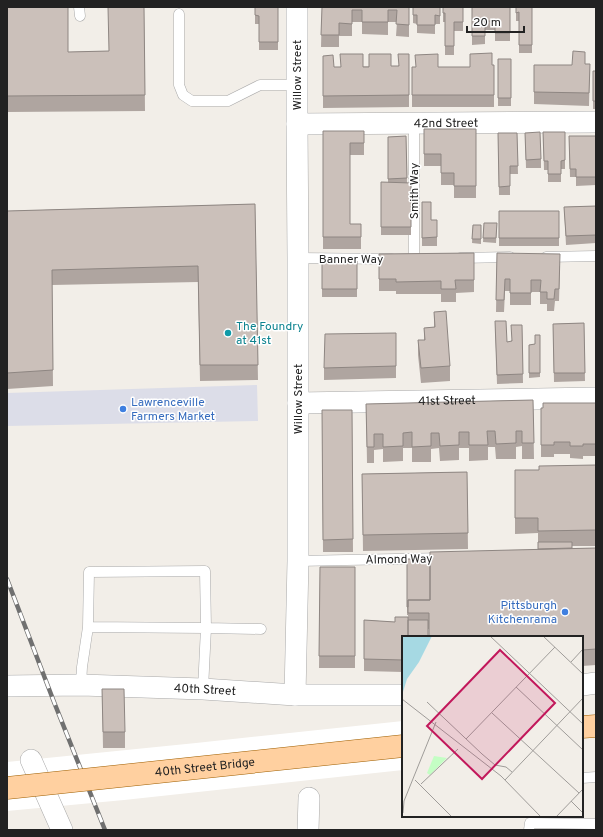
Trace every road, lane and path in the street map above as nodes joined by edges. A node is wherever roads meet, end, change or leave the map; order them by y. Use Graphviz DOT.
graph roads {
  1 [pos="298,7"];
  2 [pos="179,14"];
  3 [pos="297,86"];
  4 [pos="596,122"];
  5 [pos="414,123"];
  6 [pos="297,124"];
  7 [pos="596,256"];
  8 [pos="517,257"];
  9 [pos="533,257"];
  10 [pos="298,258"];
  11 [pos="454,258"];
  12 [pos="410,259"];
  13 [pos="596,398"];
  14 [pos="298,403"];
  15 [pos="455,558"];
  16 [pos="298,561"];
  17 [pos="88,627"];
  18 [pos="206,628"];
  19 [pos="261,629"];
  20 [pos="596,684"];
  21 [pos="81,685"];
  22 [pos="583,685"];
  23 [pos="7,686"];
  24 [pos="203,689"];
  25 [pos="295,695"];
  26 [pos="402,695"];
  27 [pos="596,726"];
  28 [pos="583,727"];
  29 [pos="402,746"];
  30 [pos="31,760"];
  31 [pos="596,777"];
  32 [pos="583,778"];
  33 [pos="7,788"];
  34 [pos="309,798"];
  35 [pos="596,824"];
  36 [pos="62,830"];
  37 [pos="308,830"];
  38 [pos="529,830"];
  1 -- 3 [label="street, Willow Street"];
  2 -- 3 [label="lane"];
  3 -- 6 [label="street, Willow Street"];
  4 -- 5 [label="street, 42nd Street"];
  5 -- 6 [label="street, 42nd Street"];
  5 -- 12 [label="lane, Smith Way"];
  6 -- 10 [label="street, Willow Street"];
  7 -- 9 [label="lane"];
  8 -- 11 [label="lane"];
  10 -- 12 [label="lane, Banner Way"];
  10 -- 14 [label="street, Willow Street"];
  13 -- 14 [label="street, 41st Street"];
  14 -- 16 [label="street, Willow Street"];
  15 -- 16 [label="lane, Almond Way"];
  16 -- 25 [label="street, Willow Street"];
  17 -- 18 [label="lane"];
  17 -- 18 [label="lane"];
  17 -- 21 [label="lane"];
  18 -- 19 [label="lane"];
  18 -- 24 [label="lane"];
  20 -- 22 [label="street"];
  21 -- 23 [label="street, 40th Street"];
  21 -- 24 [label="street, 40th Street"];
  24 -- 25 [label="street, 40th Street"];
  25 -- 26 [label="street, 40th Street"];
  27 -- 28 [label="main road"];
  29 -- 33 [label="main road, 40th Street Bridge, bridge"];
  30 -- 36 [label="street"];
  31 -- 32 [label="lane"];
  34 -- 37 [label="street"];
  35 -- 38 [label="lane"];
}
